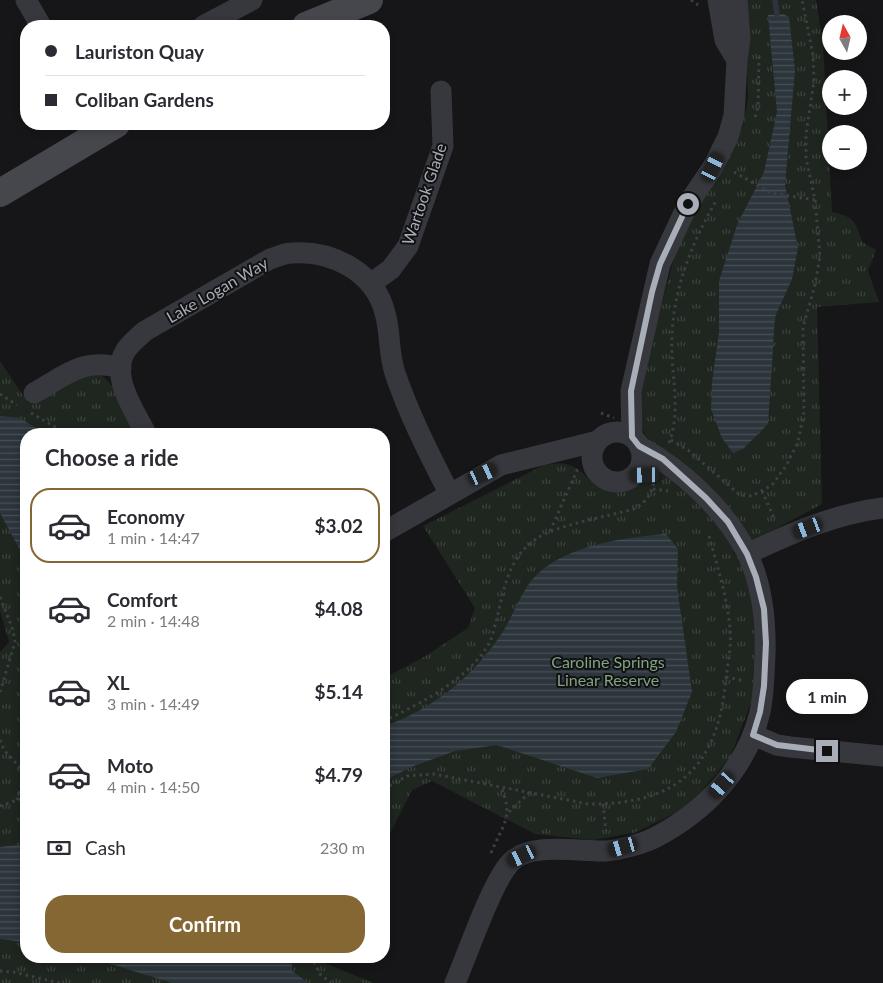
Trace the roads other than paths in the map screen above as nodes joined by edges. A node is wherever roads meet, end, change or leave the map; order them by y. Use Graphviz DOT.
graph roads {
  1 [pos="26,0"];
  2 [pos="252,0"];
  3 [pos="369,0"];
  4 [pos="718,0"];
  5 [pos="737,0"];
  6 [pos="38,20"];
  7 [pos="214,20"];
  8 [pos="321,20"];
  9 [pos="737,60"];
  10 [pos="441,91"];
  11 [pos="106,130"];
  12 [pos="0,192"];
  13 [pos="372,282"];
  14 [pos="121,368"];
  15 [pos="631,391"];
  16 [pos="34,393"];
  17 [pos="606,427"];
  18 [pos="143,428"];
  19 [pos="635,442"];
  20 [pos="538,456"];
  21 [pos="588,468"];
  22 [pos="634,475"];
  23 [pos="679,486"];
  24 [pos="450,493"];
  25 [pos="883,508"];
  26 [pos="390,528"];
  27 [pos="747,554"];
  28 [pos="753,735"];
  29 [pos="883,756"];
  30 [pos="455,983"];
  1 -- 6 [label="street"];
  2 -- 7 [label="street"];
  3 -- 8 [label="street"];
  4 -- 9 [label="street"];
  5 -- 9 [label="street"];
  9 -- 15 [label="street"];
  10 -- 13 [label="street, Wartook Glade"];
  11 -- 12 [label="street"];
  13 -- 14 [label="street, Lake Logan Way"];
  13 -- 24 [label="street, Lake Logan Way"];
  14 -- 16 [label="street"];
  14 -- 18 [label="street"];
  15 -- 17 [label="street"];
  15 -- 19 [label="street"];
  17 -- 19 [label="street"];
  17 -- 20 [label="street"];
  17 -- 21 [label="street"];
  19 -- 22 [label="street"];
  19 -- 23 [label="street"];
  20 -- 21 [label="street"];
  20 -- 24 [label="street"];
  21 -- 22 [label="street"];
  22 -- 23 [label="street"];
  23 -- 27 [label="street"];
  24 -- 26 [label="street"];
  25 -- 27 [label="street"];
  27 -- 28 [label="street"];
  28 -- 29 [label="street"];
  28 -- 30 [label="street"];
}
